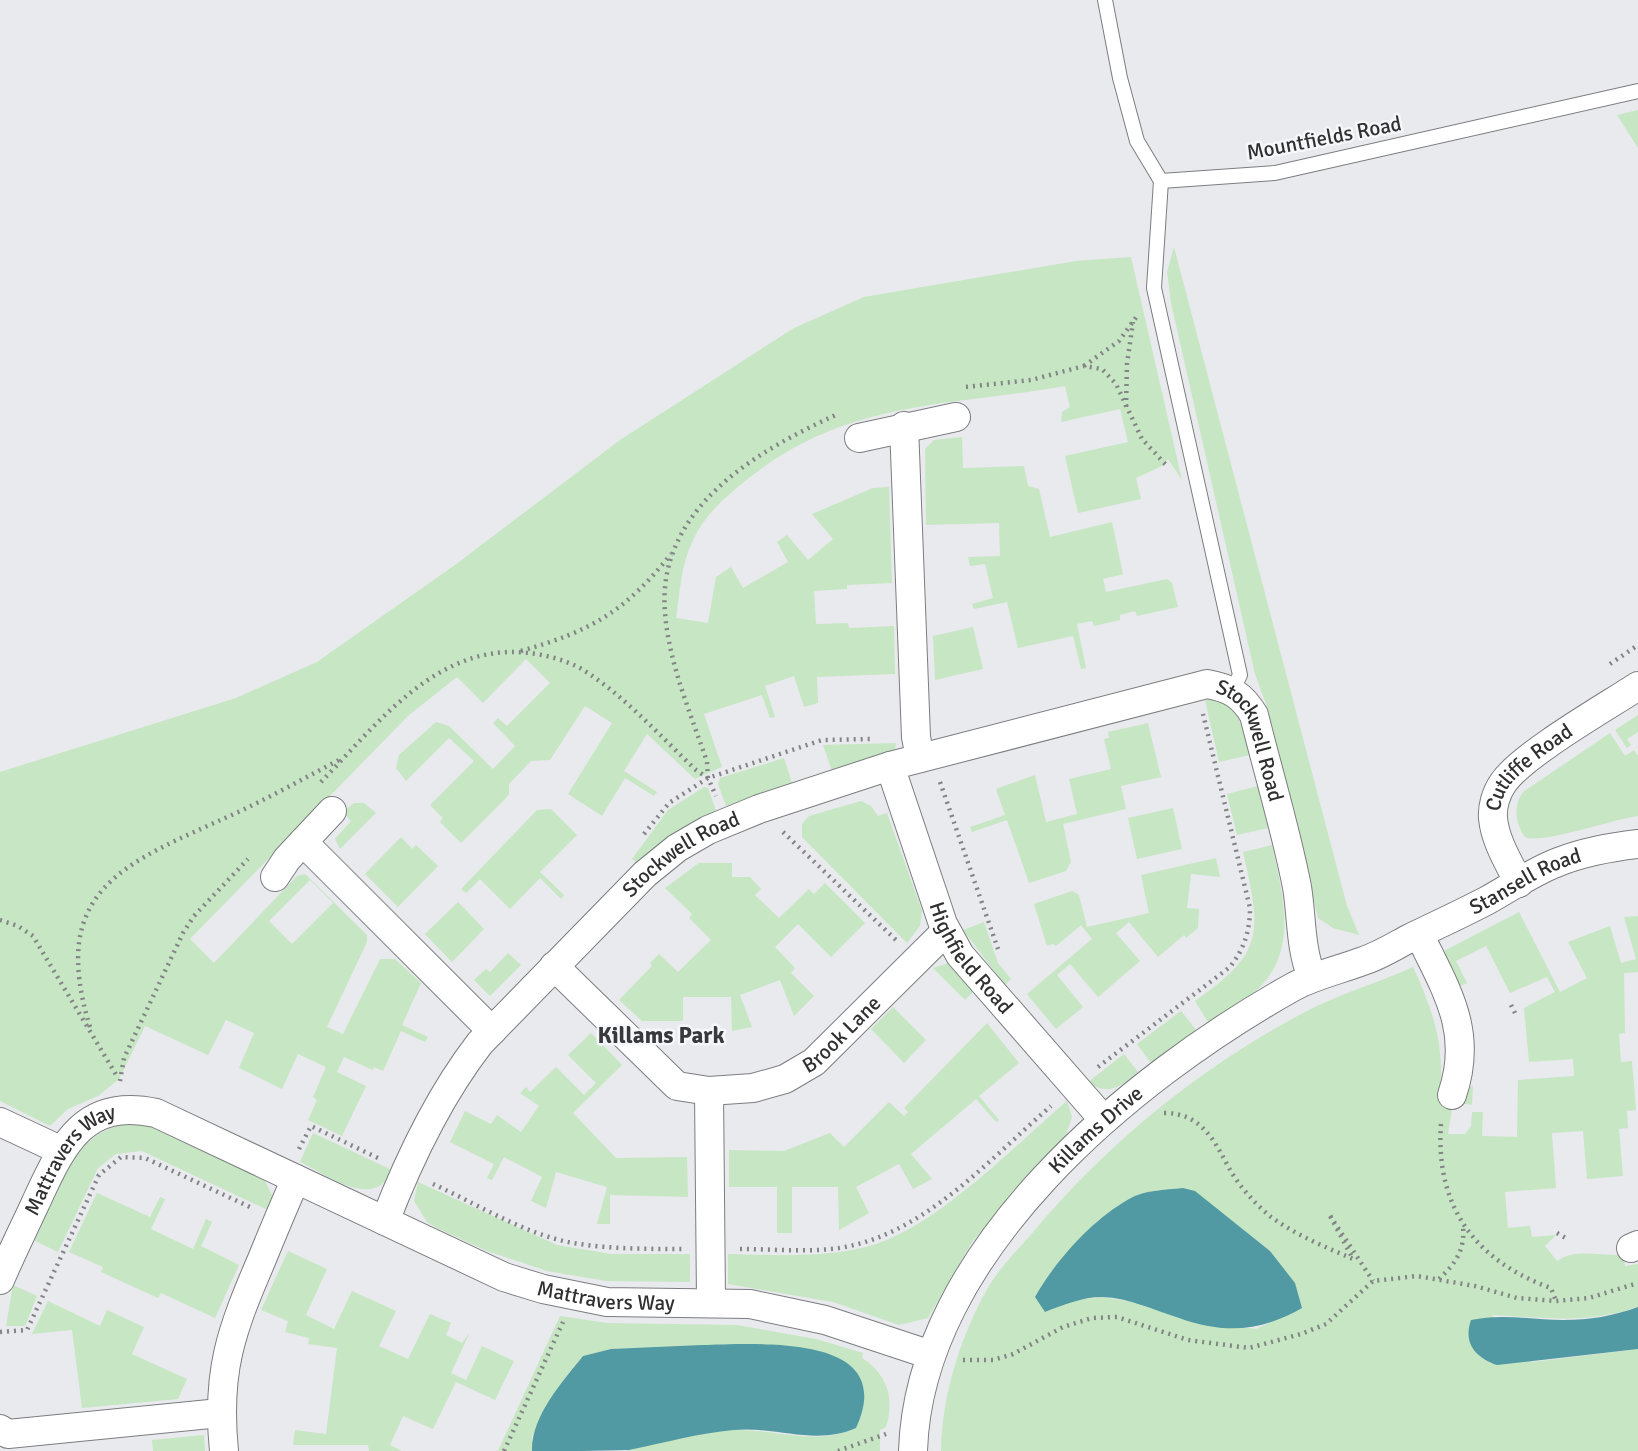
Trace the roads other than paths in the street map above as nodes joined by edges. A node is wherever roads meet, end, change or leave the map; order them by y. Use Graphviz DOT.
graph roads {
  1 [pos="1105,0"];
  2 [pos="1638,91"];
  3 [pos="1161,181"];
  4 [pos="956,418"];
  5 [pos="904,426"];
  6 [pos="859,438"];
  7 [pos="1638,686"];
  8 [pos="1232,691"];
  9 [pos="925,756"];
  10 [pos="890,766"];
  11 [pos="332,811"];
  12 [pos="303,842"];
  13 [pos="1638,844"];
  14 [pos="275,877"];
  15 [pos="1519,883"];
  16 [pos="946,931"];
  17 [pos="1419,934"];
  18 [pos="554,966"];
  19 [pos="1312,977"];
  20 [pos="492,1031"];
  21 [pos="709,1091"];
  22 [pos="1452,1094"];
  23 [pos="1104,1120"];
  24 [pos="0,1122"];
  25 [pos="60,1150"];
  26 [pos="296,1179"];
  27 [pos="385,1221"];
  28 [pos="0,1280"];
  29 [pos="711,1301"];
  30 [pos="931,1355"];
  31 [pos="220,1413"];
  32 [pos="0,1429"];
  33 [pos="913,1437"];
  34 [pos="224,1451"];
  1 -- 3 [label="lane"];
  2 -- 3 [label="lane, Mountfields Road"];
  3 -- 8 [label="lane"];
  4 -- 5 [label="street"];
  5 -- 6 [label="street"];
  5 -- 9 [label="street"];
  7 -- 15 [label="street, Cutliffe Road"];
  8 -- 9 [label="street, Stockwell Road"];
  8 -- 19 [label="street, Stockwell Road"];
  9 -- 10 [label="street, Stockwell Road"];
  10 -- 16 [label="street, Highfield Road"];
  10 -- 18 [label="street, Stockwell Road"];
  11 -- 12 [label="street"];
  12 -- 14 [label="street"];
  12 -- 20 [label="street"];
  13 -- 15 [label="street, Stansell Road"];
  15 -- 17 [label="street, Stansell Road"];
  16 -- 21 [label="street, Brook Lane"];
  16 -- 23 [label="street, Highfield Road"];
  17 -- 19 [label="street, Killams Drive"];
  17 -- 22 [label="street"];
  18 -- 20 [label="street, Stockwell Road"];
  18 -- 21 [label="street, Brook Lane"];
  19 -- 23 [label="street, Killams Drive"];
  20 -- 27 [label="street, Stockwell Road"];
  21 -- 29 [label="street"];
  23 -- 30 [label="street, Killams Drive"];
  24 -- 25 [label="street"];
  25 -- 26 [label="street, Mattravers Way"];
  25 -- 28 [label="street, Mattravers Way"];
  26 -- 27 [label="street, Mattravers Way"];
  26 -- 31 [label="street"];
  27 -- 29 [label="street, Mattravers Way"];
  29 -- 30 [label="street, Mattravers Way"];
  30 -- 33 [label="street, Killams Drive"];
  31 -- 32 [label="street"];
  31 -- 34 [label="street"];
}
